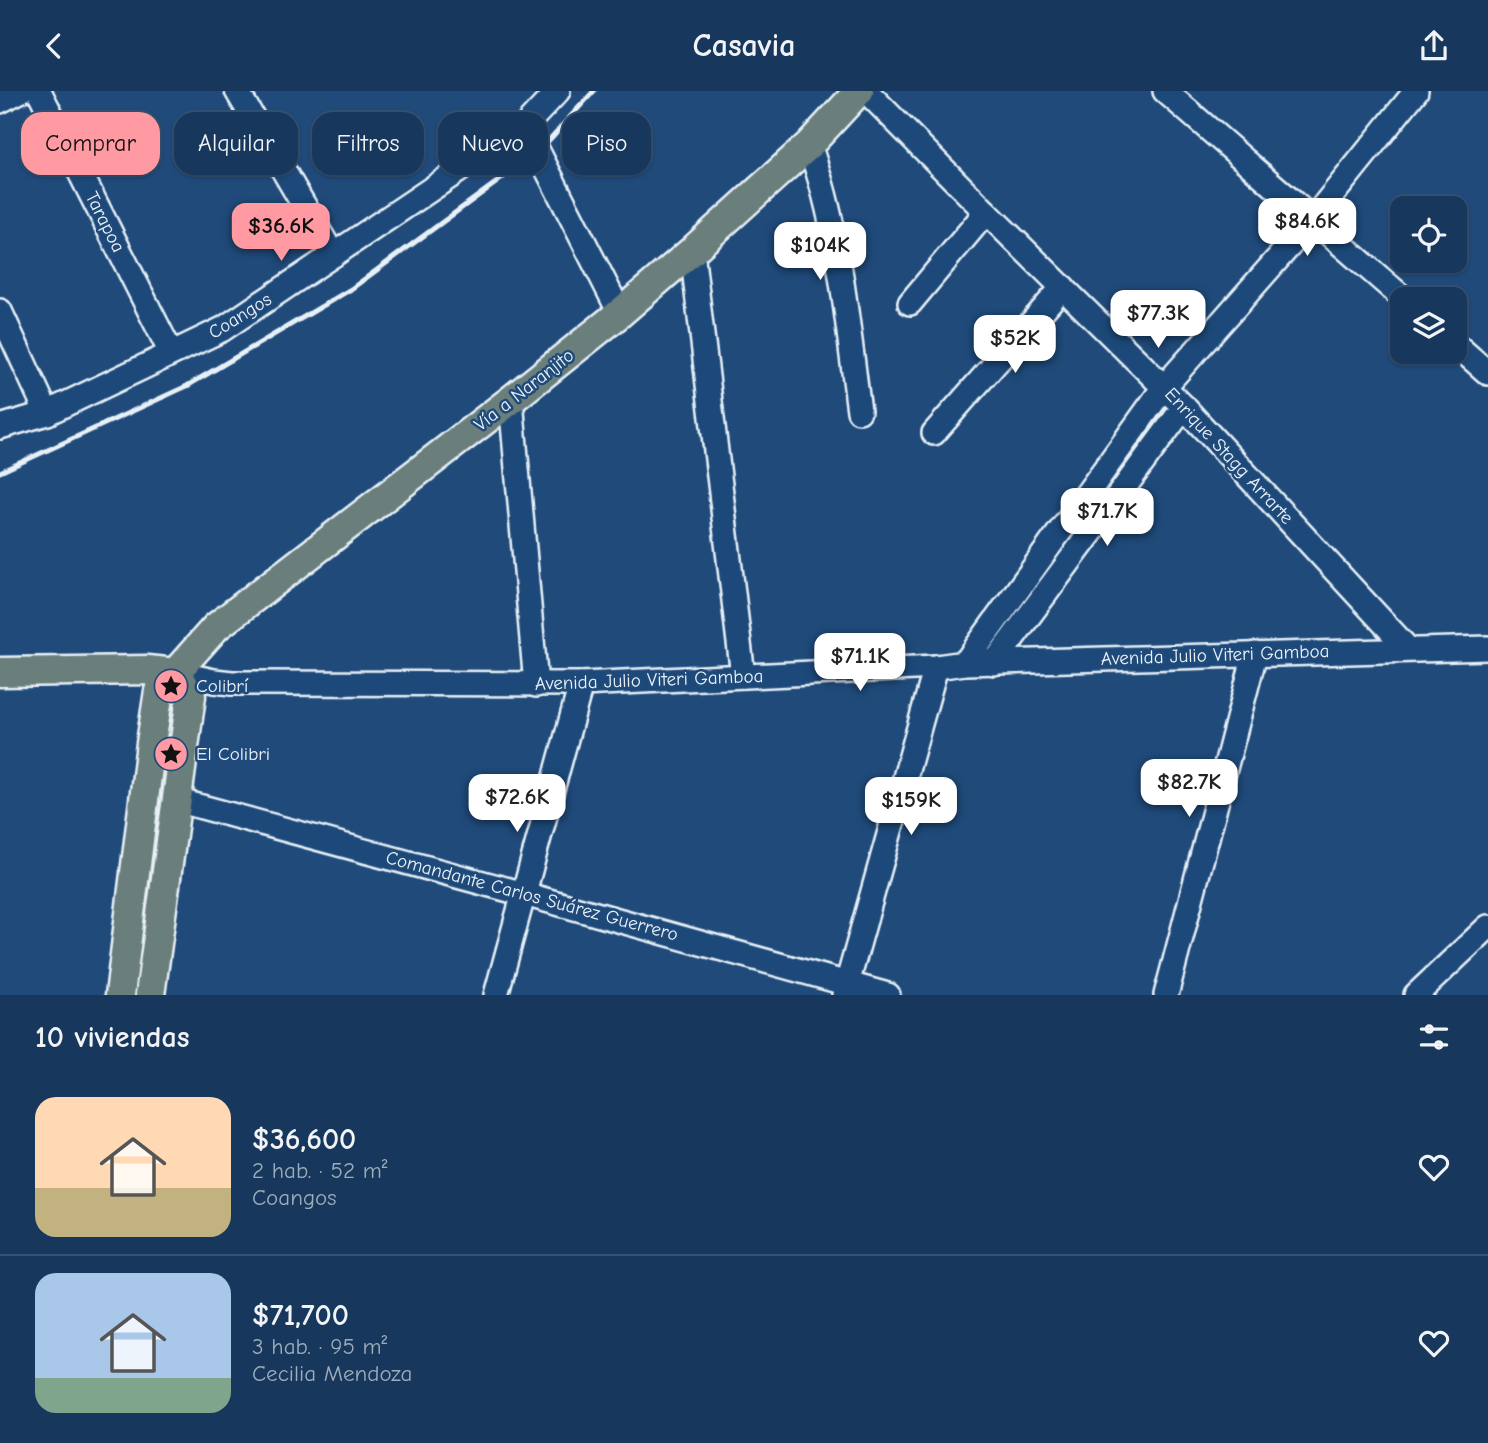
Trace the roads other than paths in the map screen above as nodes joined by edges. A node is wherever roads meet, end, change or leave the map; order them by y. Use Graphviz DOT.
graph roads {
  1 [pos="20,91"];
  2 [pos="39,91"];
  3 [pos="237,91"];
  4 [pos="558,91"];
  5 [pos="859,91"];
  6 [pos="866,91"];
  7 [pos="1165,91"];
  8 [pos="1416,91"];
  9 [pos="0,101"];
  10 [pos="538,112"];
  11 [pos="809,145"];
  12 [pos="548,171"];
  13 [pos="452,175"];
  14 [pos="986,212"];
  15 [pos="1312,219"];
  16 [pos="692,251"];
  17 [pos="333,255"];
  18 [pos="1390,287"];
  19 [pos="1063,288"];
  20 [pos="910,303"];
  21 [pos="0,311"];
  22 [pos="620,313"];
  23 [pos="171,353"];
  24 [pos="1467,354"];
  25 [pos="1488,373"];
  26 [pos="1164,387"];
  27 [pos="511,400"];
  28 [pos="1184,407"];
  29 [pos="859,411"];
  30 [pos="47,413"];
  31 [pos="0,427"];
  32 [pos="934,433"];
  33 [pos="1488,648"];
  34 [pos="1408,649"];
  35 [pos="1255,654"];
  36 [pos="965,663"];
  37 [pos="995,663"];
  38 [pos="936,667"];
  39 [pos="0,672"];
  40 [pos="176,673"];
  41 [pos="743,676"];
  42 [pos="581,684"];
  43 [pos="536,685"];
  44 [pos="176,800"];
  45 [pos="524,894"];
  46 [pos="1488,927"];
  47 [pos="846,989"];
  48 [pos="120,995"];
  49 [pos="149,995"];
  50 [pos="496,995"];
  51 [pos="888,995"];
  52 [pos="1166,995"];
  53 [pos="1416,995"];
  1 -- 9 [label="street"];
  2 -- 23 [label="street, Tarapoa"];
  3 -- 17 [label="street"];
  4 -- 10 [label="street, Coangos"];
  5 -- 11 [label="main road, Vía a Naranjito"];
  6 -- 14 [label="street, Enrique Stagg Arrarte"];
  7 -- 15 [label="street"];
  8 -- 15 [label="street"];
  11 -- 16 [label="main road, Vía a Naranjito"];
  11 -- 29 [label="street"];
  12 -- 22 [label="street"];
  13 -- 17 [label="street, Coangos"];
  14 -- 19 [label="street, Enrique Stagg Arrarte"];
  14 -- 20 [label="street"];
  15 -- 18 [label="street"];
  15 -- 26 [label="street"];
  16 -- 22 [label="main road, Vía a Naranjito"];
  16 -- 41 [label="street"];
  17 -- 23 [label="street, Coangos"];
  19 -- 26 [label="street, Enrique Stagg Arrarte"];
  19 -- 32 [label="street"];
  21 -- 30 [label="street"];
  22 -- 27 [label="main road, Vía a Naranjito"];
  23 -- 30 [label="street, Coangos"];
  24 -- 25 [label="street"];
  26 -- 28 [label="street, Enrique Stagg Arrarte"];
  26 -- 36 [label="street"];
  27 -- 40 [label="main road, Vía a Naranjito"];
  27 -- 43 [label="street"];
  28 -- 34 [label="street, Enrique Stagg Arrarte"];
  28 -- 37 [label="street"];
  30 -- 31 [label="street, Coangos"];
  33 -- 34 [label="street, Avenida Julio Viteri Gamboa"];
  34 -- 35 [label="street, Avenida Julio Viteri Gamboa"];
  35 -- 37 [label="street, Avenida Julio Viteri Gamboa"];
  35 -- 52 [label="street"];
  36 -- 37 [label="street, Avenida Julio Viteri Gamboa"];
  36 -- 38 [label="street, Avenida Julio Viteri Gamboa"];
  38 -- 41 [label="street, Avenida Julio Viteri Gamboa"];
  38 -- 47 [label="street"];
  39 -- 40 [label="main road, Avenida Julio Viteri Gamboa"];
  40 -- 43 [label="street, Avenida Julio Viteri Gamboa"];
  40 -- 44 [label="main road"];
  40 -- 48 [label="main road, Vía a Naranjito"];
  41 -- 42 [label="street, Avenida Julio Viteri Gamboa"];
  42 -- 43 [label="street, Avenida Julio Viteri Gamboa"];
  42 -- 45 [label="street"];
  44 -- 45 [label="street, Comandante Carlos Suárez Guerrero"];
  44 -- 49 [label="main road"];
  45 -- 47 [label="street, Comandante Carlos Suárez Guerrero"];
  45 -- 50 [label="street"];
  46 -- 53 [label="street"];
  47 -- 51 [label="street, Comandante Carlos Suárez Guerrero"];
}
